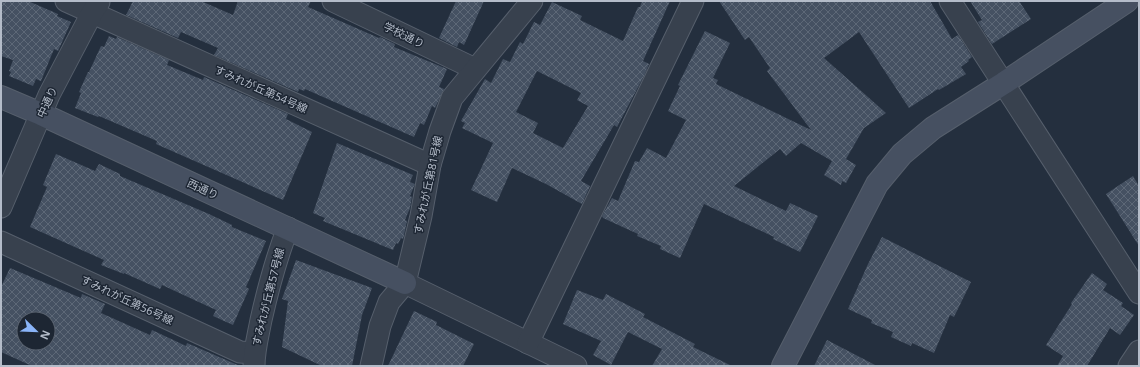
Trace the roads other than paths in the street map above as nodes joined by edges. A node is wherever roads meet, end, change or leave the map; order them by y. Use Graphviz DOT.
graph roads {
  1 [pos="66,1"];
  2 [pos="334,1"];
  3 [pos="532,1"];
  4 [pos="693,1"];
  5 [pos="950,1"];
  6 [pos="1127,1"];
  7 [pos="96,7"];
  8 [pos="475,69"];
  9 [pos="1004,83"];
  10 [pos="1,97"];
  11 [pos="41,114"];
  12 [pos="430,164"];
  13 [pos="1,207"];
  14 [pos="288,228"];
  15 [pos="1,242"];
  16 [pos="405,283"];
  17 [pos="1139,294"];
  18 [pos="528,343"];
  19 [pos="1139,351"];
  20 [pos="254,359"];
  21 [pos="371,366"];
  22 [pos="576,366"];
  23 [pos="783,366"];
  24 [pos="1129,366"];
  1 -- 7 [label="street, すみれが丘第54号線"];
  2 -- 8 [label="street, 学校通り"];
  3 -- 8 [label="street, すみれが丘第81号線"];
  4 -- 18 [label="street"];
  5 -- 9 [label="street"];
  6 -- 9 [label="street"];
  7 -- 11 [label="street, 中通り"];
  7 -- 12 [label="street, すみれが丘第54号線"];
  8 -- 12 [label="street, すみれが丘第81号線"];
  9 -- 17 [label="street"];
  9 -- 23 [label="street"];
  10 -- 11 [label="street, 西通り"];
  11 -- 13 [label="street, 中通り"];
  11 -- 14 [label="street, 西通り"];
  12 -- 16 [label="street, すみれが丘第81号線"];
  14 -- 16 [label="street, 西通り"];
  14 -- 20 [label="street, すみれが丘第57号線"];
  15 -- 20 [label="street, すみれが丘第56号線"];
  16 -- 18 [label="street"];
  16 -- 21 [label="street, すみれが丘第81号線"];
  18 -- 22 [label="street"];
  19 -- 24 [label="street"];
}
